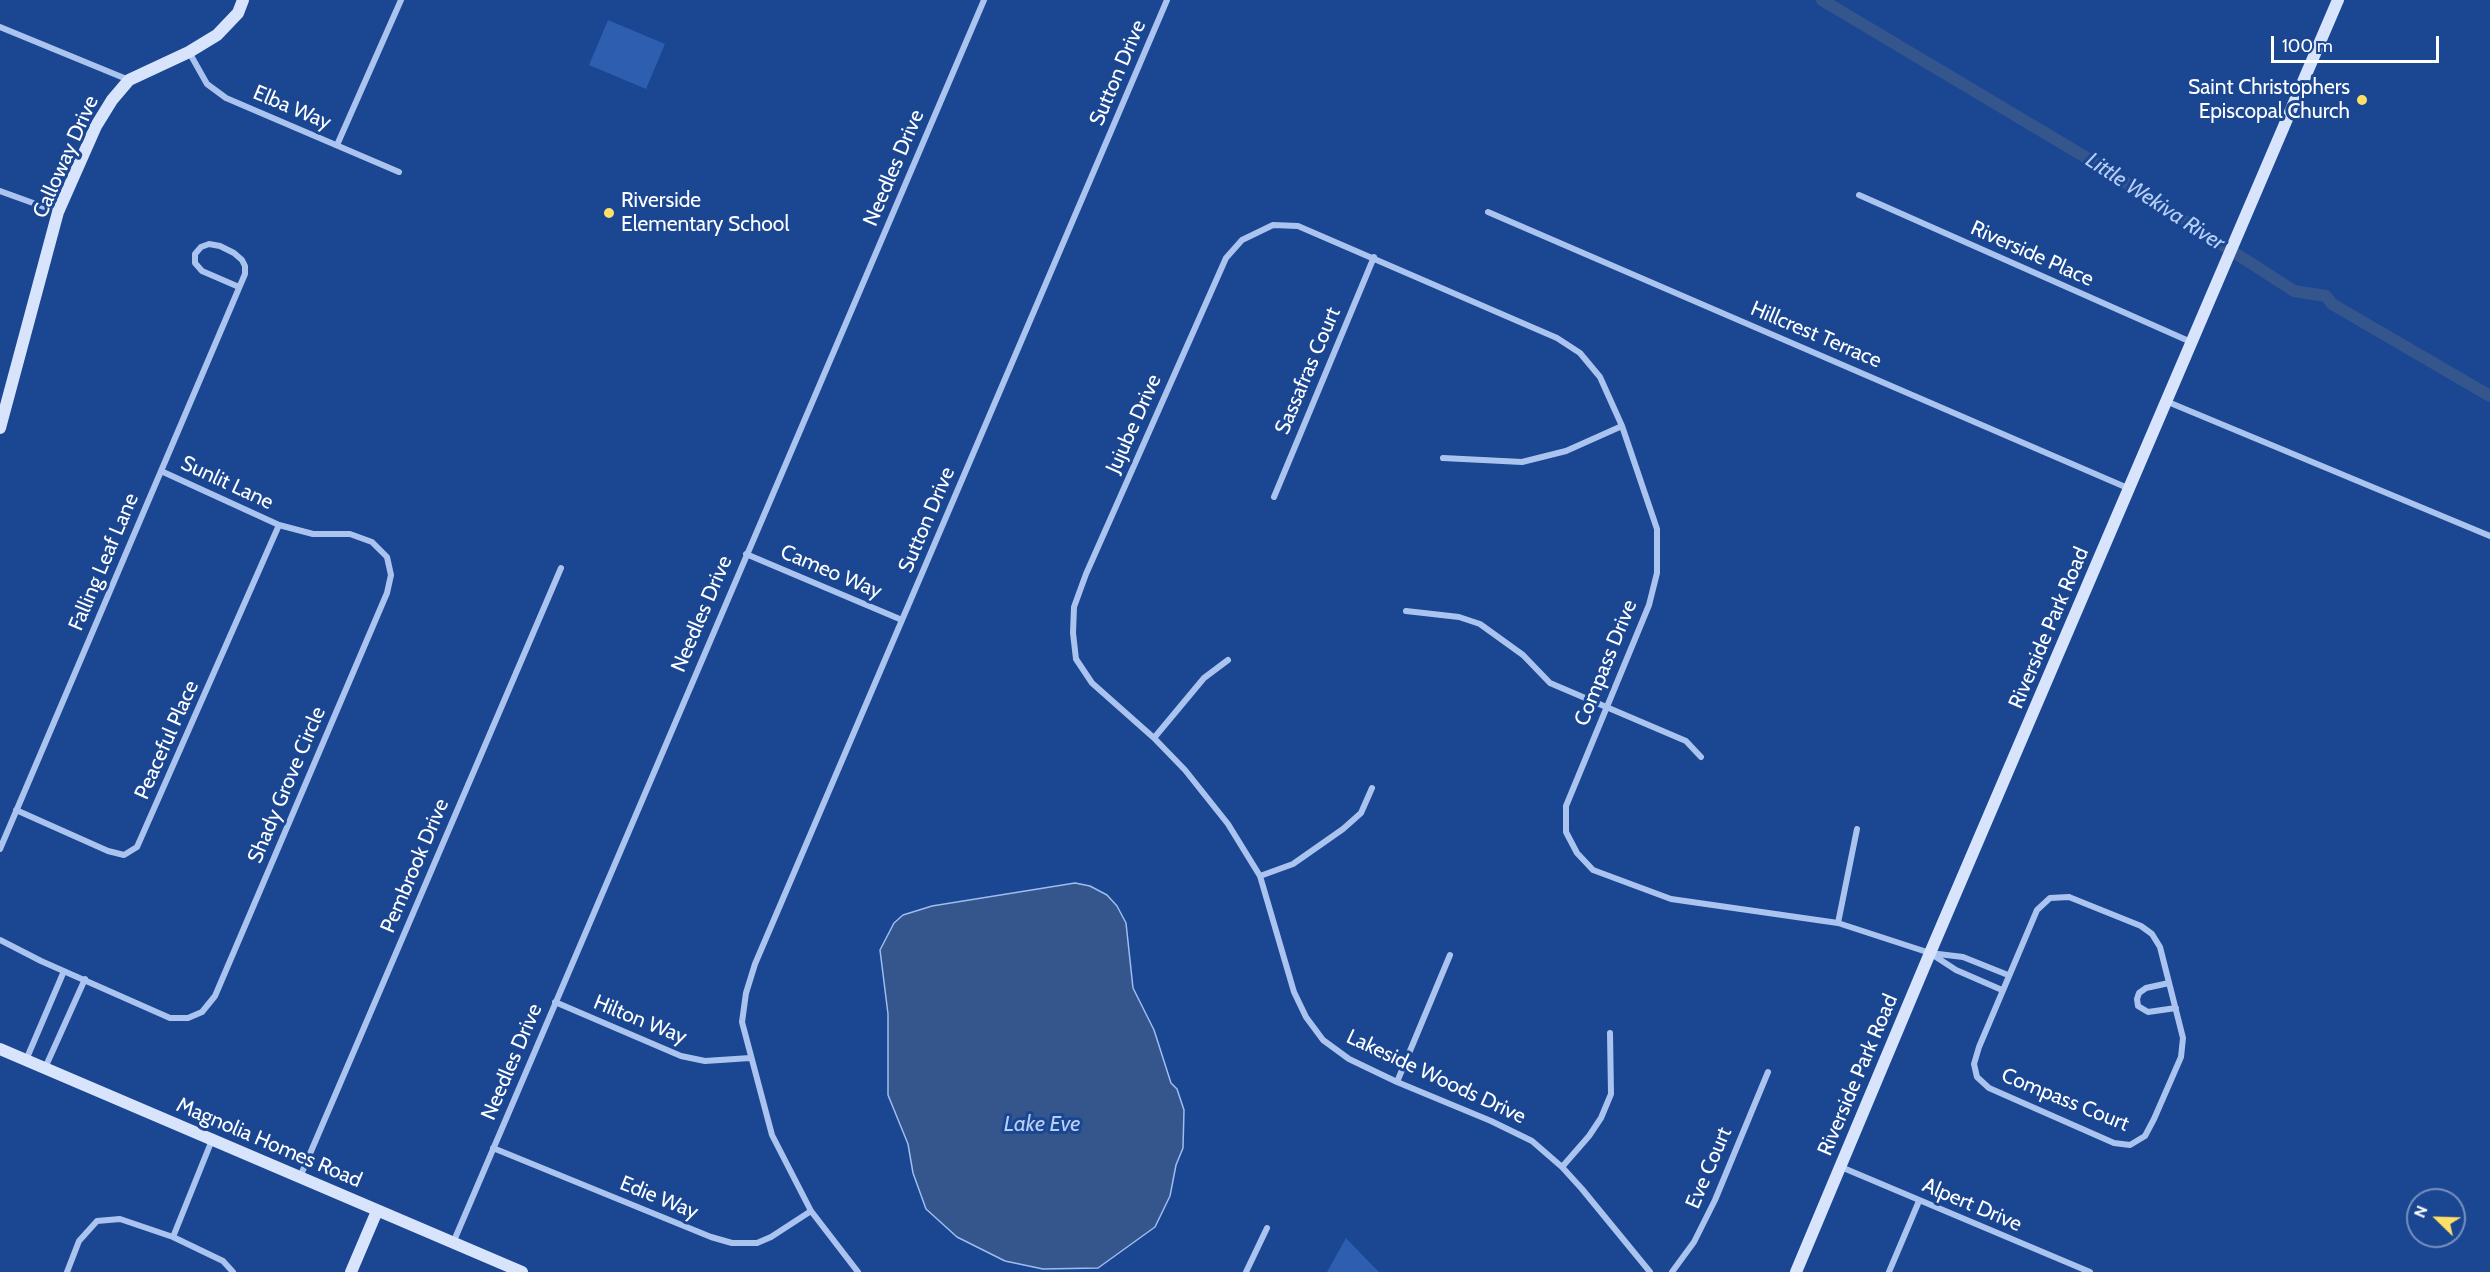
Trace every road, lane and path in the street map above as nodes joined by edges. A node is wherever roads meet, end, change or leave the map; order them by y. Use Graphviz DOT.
graph roads {
  1 [pos="243,0"];
  2 [pos="401,0"];
  3 [pos="984,0"];
  4 [pos="1167,0"];
  5 [pos="2338,0"];
  6 [pos="0,27"];
  7 [pos="189,52"];
  8 [pos="129,80"];
  9 [pos="337,145"];
  10 [pos="399,172"];
  11 [pos="0,190"];
  12 [pos="1859,195"];
  13 [pos="58,212"];
  14 [pos="1488,212"];
  15 [pos="1374,257"];
  16 [pos="239,288"];
  17 [pos="2192,342"];
  18 [pos="4,402"];
  19 [pos="2168,402"];
  20 [pos="1622,426"];
  21 [pos="0,428"];
  22 [pos="1443,458"];
  23 [pos="161,471"];
  24 [pos="2131,489"];
  25 [pos="1274,497"];
  26 [pos="279,525"];
  27 [pos="2490,536"];
  28 [pos="746,554"];
  29 [pos="561,568"];
  30 [pos="1406,611"];
  31 [pos="903,620"];
  32 [pos="1228,660"];
  33 [pos="1606,707"];
  34 [pos="1154,738"];
  35 [pos="1701,757"];
  36 [pos="1371,788"];
  37 [pos="16,810"];
  38 [pos="1857,829"];
  39 [pos="0,849"];
  40 [pos="1260,876"];
  41 [pos="1838,923"];
  42 [pos="0,940"];
  43 [pos="1930,953"];
  44 [pos="1450,955"];
  45 [pos="64,971"];
  46 [pos="2008,975"];
  47 [pos="85,979"];
  48 [pos="2169,983"];
  49 [pos="2002,990"];
  50 [pos="555,1002"];
  51 [pos="2176,1008"];
  52 [pos="1610,1033"];
  53 [pos="0,1049"];
  54 [pos="750,1058"];
  55 [pos="26,1060"];
  56 [pos="45,1068"];
  57 [pos="1767,1072"];
  58 [pos="1397,1082"];
  59 [pos="212,1140"];
  60 [pos="493,1148"];
  61 [pos="1562,1167"];
  62 [pos="1841,1167"];
  63 [pos="300,1177"];
  64 [pos="1919,1201"];
  65 [pos="377,1211"];
  66 [pos="812,1211"];
  67 [pos="1267,1228"];
  68 [pos="173,1237"];
  69 [pos="453,1243"];
  70 [pos="67,1272"];
  71 [pos="233,1272"];
  72 [pos="351,1272"];
  73 [pos="522,1272"];
  74 [pos="858,1272"];
  75 [pos="1246,1272"];
  76 [pos="1650,1272"];
  77 [pos="1672,1272"];
  78 [pos="1796,1272"];
  79 [pos="1888,1272"];
  80 [pos="2090,1272"];
  1 -- 7 [label="street, Calloway Drive"];
  2 -- 9 [label="street"];
  3 -- 28 [label="street, Needles Drive"];
  4 -- 31 [label="street, Sutton Drive"];
  5 -- 17 [label="street, Riverside Park Road"];
  6 -- 8 [label="street"];
  7 -- 8 [label="street, Calloway Drive"];
  7 -- 9 [label="street, Elba Way"];
  8 -- 13 [label="street, Calloway Drive"];
  9 -- 10 [label="street, Elba Way"];
  11 -- 13 [label="street"];
  12 -- 17 [label="street, Riverside Place"];
  13 -- 18 [label="street, Calloway Drive"];
  14 -- 24 [label="street, Hillcrest Terrace"];
  15 -- 20 [label="street, Compass Drive"];
  15 -- 25 [label="street, Sassafras Court"];
  15 -- 34 [label="street, Jujube Drive"];
  16 -- 16 [label="street, Falling Leaf Lane"];
  16 -- 23 [label="street, Falling Leaf Lane"];
  17 -- 19 [label="street, Riverside Park Road"];
  18 -- 21 [label="street, Calloway Drive"];
  19 -- 24 [label="street, Riverside Park Road"];
  19 -- 27 [label="street"];
  20 -- 22 [label="street"];
  20 -- 33 [label="street, Compass Drive"];
  23 -- 26 [label="street, Sunlit Lane"];
  23 -- 37 [label="street, Falling Leaf Lane"];
  24 -- 43 [label="street, Riverside Park Road"];
  26 -- 37 [label="street, Peaceful Place"];
  26 -- 47 [label="street, Shady Grove Circle"];
  28 -- 31 [label="street, Cameo Way"];
  28 -- 50 [label="street, Needles Drive"];
  29 -- 63 [label="street, Pembrook Drive"];
  30 -- 33 [label="street"];
  31 -- 54 [label="street, Sutton Drive"];
  32 -- 34 [label="street"];
  33 -- 35 [label="street"];
  33 -- 41 [label="street, Compass Drive"];
  34 -- 40 [label="street, Lakeside Woods Drive"];
  36 -- 40 [label="street"];
  37 -- 39 [label="street, Falling Leaf Lane"];
  38 -- 41 [label="street"];
  40 -- 58 [label="street, Lakeside Woods Drive"];
  41 -- 43 [label="street, Compass Drive"];
  42 -- 45 [label="street"];
  43 -- 46 [label="street"];
  43 -- 49 [label="street"];
  43 -- 62 [label="street, Riverside Park Road"];
  44 -- 58 [label="street"];
  45 -- 47 [label="street"];
  45 -- 55 [label="street"];
  46 -- 48 [label="street, Compass Court"];
  46 -- 49 [label="street, Compass Court"];
  47 -- 56 [label="street"];
  48 -- 51 [label="street, Compass Court"];
  48 -- 51 [label="street"];
  49 -- 51 [label="street, Compass Court"];
  50 -- 54 [label="street, Hilton Way"];
  50 -- 60 [label="street, Needles Drive"];
  52 -- 61 [label="street"];
  53 -- 55 [label="street, Magnolia Homes Road"];
  54 -- 66 [label="street, Sutton Drive"];
  55 -- 56 [label="street, Magnolia Homes Road"];
  56 -- 59 [label="street, Magnolia Homes Road"];
  57 -- 77 [label="street, Eve Court"];
  58 -- 61 [label="street, Lakeside Woods Drive"];
  59 -- 63 [label="street, Magnolia Homes Road"];
  59 -- 68 [label="street"];
  60 -- 66 [label="street, Edie Way"];
  60 -- 69 [label="street, Needles Drive"];
  61 -- 76 [label="street, Lakeside Woods Drive"];
  62 -- 64 [label="street, Alpert Drive"];
  62 -- 78 [label="street, Riverside Park Road"];
  63 -- 65 [label="street, Magnolia Homes Road"];
  64 -- 79 [label="street"];
  64 -- 80 [label="street, Alpert Drive"];
  65 -- 69 [label="street, Magnolia Homes Road"];
  65 -- 72 [label="street"];
  66 -- 74 [label="street, Sutton Drive"];
  67 -- 75 [label="street"];
  68 -- 70 [label="street"];
  68 -- 71 [label="street"];
  69 -- 73 [label="street, Magnolia Homes Road"];
}
